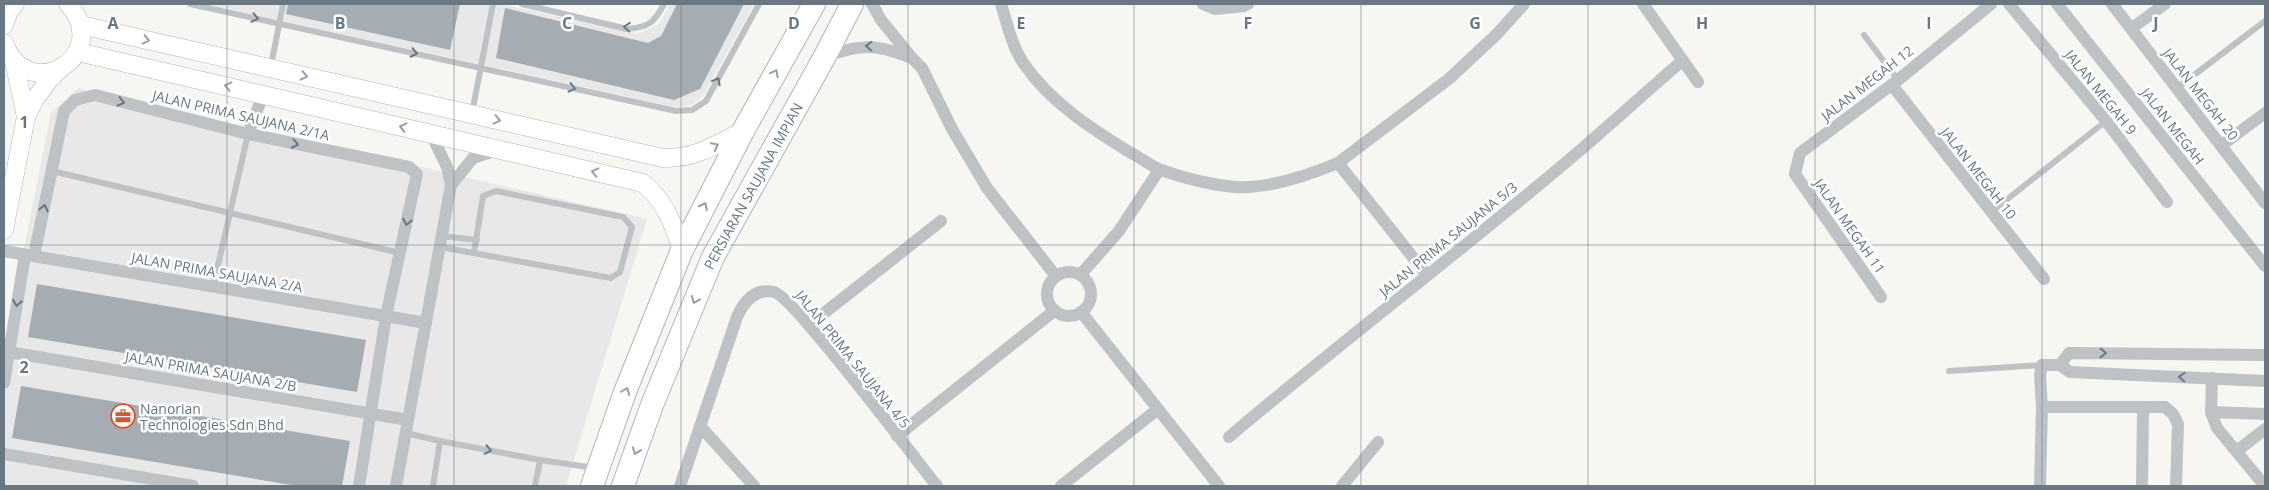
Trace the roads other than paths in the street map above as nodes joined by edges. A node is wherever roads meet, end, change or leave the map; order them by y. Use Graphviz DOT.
graph roads {
  1 [pos="16,4"];
  2 [pos="68,4"];
  3 [pos="190,4"];
  4 [pos="283,4"];
  5 [pos="493,4"];
  6 [pos="522,4"];
  7 [pos="664,4"];
  8 [pos="759,4"];
  9 [pos="814,4"];
  10 [pos="852,4"];
  11 [pos="872,4"];
  12 [pos="1001,4"];
  13 [pos="1203,4"];
  14 [pos="1248,4"];
  15 [pos="1524,4"];
  16 [pos="1643,4"];
  17 [pos="1991,4"];
  18 [pos="2009,4"];
  19 [pos="2057,4"];
  20 [pos="2112,4"];
  21 [pos="2165,4"];
  22 [pos="2265,22"];
  23 [pos="279,23"];
  24 [pos="4,25"];
  25 [pos="81,25"];
  26 [pos="2132,28"];
  27 [pos="1864,35"];
  28 [pos="4,43"];
  29 [pos="78,52"];
  30 [pos="825,56"];
  31 [pos="912,58"];
  32 [pos="14,61"];
  33 [pos="1682,61"];
  34 [pos="271,68"];
  35 [pos="480,68"];
  36 [pos="60,69"];
  37 [pos="1698,82"];
  38 [pos="1895,82"];
  39 [pos="2177,88"];
  40 [pos="263,95"];
  41 [pos="2265,113"];
  42 [pos="472,114"];
  43 [pos="26,117"];
  44 [pos="2106,122"];
  45 [pos="742,131"];
  46 [pos="248,134"];
  47 [pos="431,134"];
  48 [pos="2222,145"];
  49 [pos="500,150"];
  50 [pos="1338,163"];
  51 [pos="1159,170"];
  52 [pos="52,171"];
  53 [pos="1795,174"];
  54 [pos="451,185"];
  55 [pos="2264,200"];
  56 [pos="2167,202"];
  57 [pos="1991,212"];
  58 [pos="230,213"];
  59 [pos="941,221"];
  60 [pos="4,230"];
  61 [pos="477,240"];
  62 [pos="441,242"];
  63 [pos="682,250"];
  64 [pos="4,251"];
  65 [pos="474,252"];
  66 [pos="400,253"];
  67 [pos="30,255"];
  68 [pos="2265,266"];
  69 [pos="1081,274"];
  70 [pos="1427,275"];
  71 [pos="1055,276"];
  72 [pos="2044,279"];
  73 [pos="213,287"];
  74 [pos="1881,296"];
  75 [pos="1054,311"];
  76 [pos="1081,312"];
  77 [pos="386,316"];
  78 [pos="426,323"];
  79 [pos="809,325"];
  80 [pos="9,352"];
  81 [pos="2265,355"];
  82 [pos="2042,365"];
  83 [pos="2060,365"];
  84 [pos="1949,371"];
  85 [pos="2212,378"];
  86 [pos="2265,381"];
  87 [pos="4,383"];
  88 [pos="2042,407"];
  89 [pos="2143,407"];
  90 [pos="1158,409"];
  91 [pos="2211,412"];
  92 [pos="371,413"];
  93 [pos="2265,414"];
  94 [pos="408,420"];
  95 [pos="700,426"];
  96 [pos="2265,429"];
  97 [pos="406,433"];
  98 [pos="897,436"];
  99 [pos="1229,437"];
  100 [pos="440,441"];
  101 [pos="1378,442"];
  102 [pos="2237,451"];
  103 [pos="4,454"];
  104 [pos="540,460"];
  105 [pos="595,477"];
  106 [pos="933,485"];
  107 [pos="193,486"];
  108 [pos="359,486"];
  109 [pos="396,486"];
  110 [pos="433,486"];
  111 [pos="535,486"];
  112 [pos="623,486"];
  113 [pos="680,486"];
  114 [pos="754,486"];
  115 [pos="1061,486"];
  116 [pos="1219,486"];
  117 [pos="1342,486"];
  118 [pos="2040,486"];
  119 [pos="2142,486"];
  120 [pos="2176,486"];
  121 [pos="2265,486"];
  1 -- 24 [label="street"];
  2 -- 25 [label="street"];
  3 -- 23 [label="lane, one-way"];
  4 -- 23 [label="lane"];
  5 -- 35 [label="lane"];
  7 -- 6 [label="lane, one-way"];
  35 -- 8 [label="lane, one-way"];
  45 -- 9 [label="highway, one-way"];
  10 -- 30 [label="highway, PERSIARAN SAUJANA IMPIAN"];
  11 -- 31 [label="street"];
  12 -- 51 [label="street"];
  13 -- 14 [label="street"];
  15 -- 50 [label="street"];
  16 -- 33 [label="street"];
  17 -- 38 [label="street, JALAN MEGAH 12"];
  18 -- 44 [label="street, JALAN MEGAH 9"];
  19 -- 68 [label="street, JALAN MEGAH"];
  20 -- 26 [label="street, JALAN MEGAH 20"];
  21 -- 26 [label="street"];
  22 -- 39 [label="lane"];
  23 -- 34 [label="lane"];
  23 -- 35 [label="lane, one-way"];
  25 -- 29 [label="street"];
  25 -- 34 [label="street, one-way"];
  26 -- 39 [label="street, JALAN MEGAH 20"];
  27 -- 38 [label="lane"];
  28 -- 32 [label="street"];
  29 -- 36 [label="street"];
  40 -- 29 [label="street, one-way"];
  31 -- 30 [label="street, one-way"];
  30 -- 112 [label="highway, PERSIARAN SAUJANA IMPIAN, one-way"];
  31 -- 71 [label="street"];
  32 -- 36 [label="street"];
  32 -- 43 [label="street"];
  33 -- 37 [label="street"];
  33 -- 70 [label="street, JALAN PRIMA SAUJANA 5/3"];
  34 -- 42 [label="street, one-way"];
  35 -- 42 [label="lane"];
  36 -- 43 [label="street"];
  38 -- 53 [label="street, JALAN MEGAH 12"];
  38 -- 57 [label="street, JALAN MEGAH 10"];
  39 -- 48 [label="street, JALAN MEGAH 20"];
  40 -- 46 [label="street"];
  47 -- 40 [label="street, one-way"];
  41 -- 48 [label="street"];
  42 -- 45 [label="street, one-way"];
  43 -- 60 [label="street"];
  44 -- 56 [label="street, JALAN MEGAH 9"];
  44 -- 57 [label="lane"];
  63 -- 45 [label="highway, one-way"];
  52 -- 46 [label="street, JALAN PRIMA SAUJANA 2/1A, one-way"];
  46 -- 58 [label="lane"];
  46 -- 66 [label="street, JALAN PRIMA SAUJANA 2/1A, one-way"];
  47 -- 49 [label="street"];
  47 -- 54 [label="street"];
  48 -- 55 [label="street, JALAN MEGAH 20"];
  49 -- 54 [label="street"];
  63 -- 49 [label="street, one-way"];
  50 -- 51 [label="street"];
  50 -- 70 [label="street"];
  51 -- 69 [label="street"];
  52 -- 58 [label="lane"];
  67 -- 52 [label="street, JALAN PRIMA SAUJANA 2/1A, one-way"];
  53 -- 74 [label="street, JALAN MEGAH 11"];
  54 -- 62 [label="street"];
  57 -- 72 [label="street, JALAN MEGAH 10"];
  58 -- 66 [label="lane"];
  58 -- 73 [label="lane"];
  59 -- 79 [label="street"];
  61 -- 62 [label="lane"];
  61 -- 65 [label="lane"];
  61 -- 65 [label="lane"];
  62 -- 65 [label="lane"];
  62 -- 78 [label="street"];
  105 -- 63 [label="highway, one-way"];
  64 -- 67 [label="street, JALAN PRIMA SAUJANA 2/A"];
  66 -- 77 [label="street, JALAN PRIMA SAUJANA 2/1A"];
  67 -- 73 [label="street, JALAN PRIMA SAUJANA 2/A"];
  67 -- 80 [label="street, JALAN PRIMA SAUJANA 2/1A, one-way"];
  69 -- 71 [label="street"];
  69 -- 76 [label="street"];
  70 -- 99 [label="street, JALAN PRIMA SAUJANA 5/3"];
  71 -- 75 [label="street"];
  73 -- 77 [label="street, JALAN PRIMA SAUJANA 2/A"];
  75 -- 76 [label="street"];
  75 -- 98 [label="street"];
  76 -- 90 [label="street"];
  77 -- 78 [label="street, JALAN PRIMA SAUJANA 2/A"];
  77 -- 92 [label="street, JALAN PRIMA SAUJANA 2/1A"];
  78 -- 94 [label="street"];
  79 -- 95 [label="street, JALAN PRIMA SAUJANA 4/5"];
  79 -- 98 [label="street, JALAN PRIMA SAUJANA 4/5"];
  80 -- 87 [label="street, JALAN PRIMA SAUJANA 2/1A"];
  80 -- 92 [label="street, JALAN PRIMA SAUJANA 2/B"];
  83 -- 81 [label="street, one-way"];
  82 -- 83 [label="street"];
  82 -- 84 [label="lane"];
  82 -- 88 [label="street"];
  85 -- 83 [label="street, one-way"];
  85 -- 86 [label="street"];
  85 -- 91 [label="street"];
  88 -- 89 [label="street"];
  88 -- 118 [label="street"];
  89 -- 119 [label="street"];
  89 -- 120 [label="street"];
  90 -- 115 [label="street"];
  90 -- 116 [label="street"];
  91 -- 93 [label="street"];
  91 -- 102 [label="street"];
  92 -- 94 [label="street, JALAN PRIMA SAUJANA 2/B"];
  92 -- 108 [label="street, JALAN PRIMA SAUJANA 2/1A"];
  94 -- 97 [label="street"];
  95 -- 113 [label="street, JALAN PRIMA SAUJANA 4/5"];
  95 -- 114 [label="street"];
  96 -- 102 [label="street"];
  97 -- 100 [label="lane"];
  97 -- 109 [label="street"];
  98 -- 106 [label="street, JALAN PRIMA SAUJANA 4/5"];
  100 -- 104 [label="lane, one-way"];
  100 -- 110 [label="lane"];
  101 -- 117 [label="street"];
  102 -- 121 [label="street"];
  103 -- 107 [label="street"];
  104 -- 105 [label="lane"];
  104 -- 111 [label="lane"];
}
